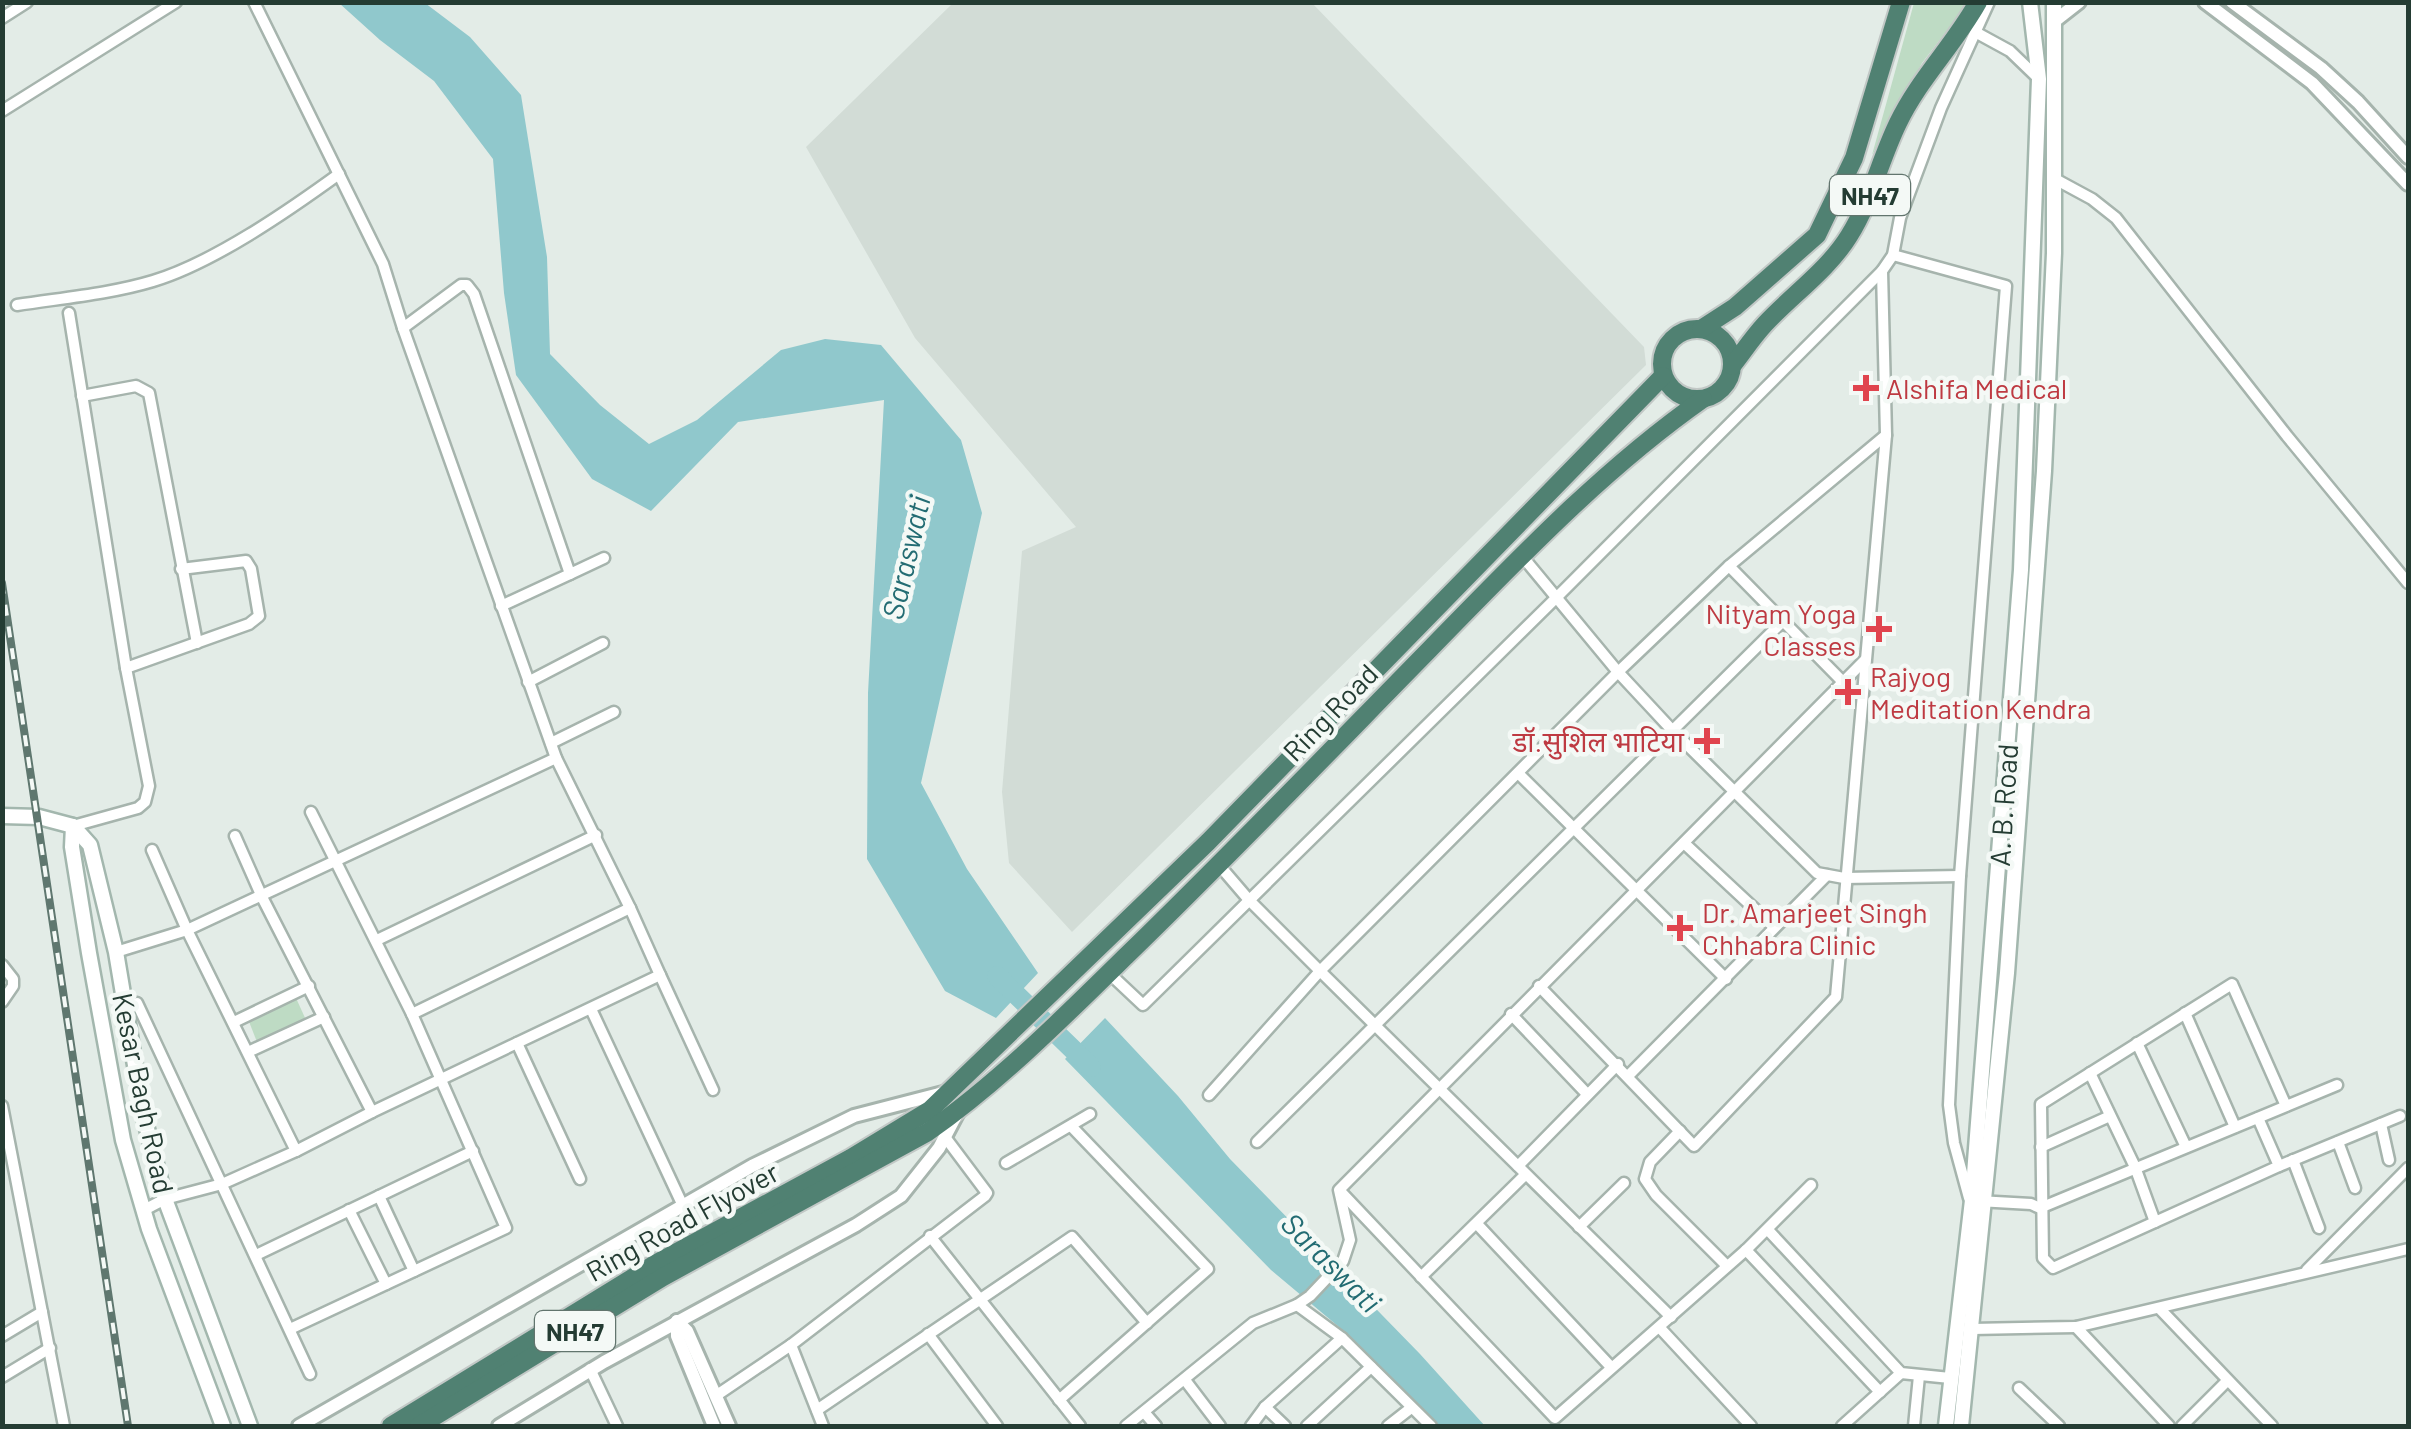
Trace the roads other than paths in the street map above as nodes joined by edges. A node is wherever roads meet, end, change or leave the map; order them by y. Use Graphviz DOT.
graph roads {
  1 [pos="28,2"];
  2 [pos="176,2"];
  3 [pos="254,2"];
  4 [pos="1901,2"];
  5 [pos="1978,2"];
  6 [pos="1989,2"];
  7 [pos="2030,2"];
  8 [pos="2054,2"];
  9 [pos="2079,2"];
  10 [pos="2204,2"];
  11 [pos="2232,2"];
  12 [pos="2,18"];
  13 [pos="2056,20"];
  14 [pos="1977,33"];
  15 [pos="2039,79"];
  16 [pos="2,111"];
  17 [pos="2408,157"];
  18 [pos="339,174"];
  19 [pos="2055,179"];
  20 [pos="2408,184"];
  21 [pos="1892,255"];
  22 [pos="1882,271"];
  23 [pos="2006,286"];
  24 [pos="2033,290"];
  25 [pos="17,305"];
  26 [pos="69,313"];
  27 [pos="403,328"];
  28 [pos="1701,329"];
  29 [pos="1732,366"];
  30 [pos="1663,376"];
  31 [pos="82,396"];
  32 [pos="1703,399"];
  33 [pos="1886,434"];
  34 [pos="1522,556"];
  35 [pos="604,558"];
  36 [pos="1729,566"];
  37 [pos="181,568"];
  38 [pos="570,574"];
  39 [pos="2408,583"];
  40 [pos="1558,596"];
  41 [pos="501,606"];
  42 [pos="1782,622"];
  43 [pos="603,642"];
  44 [pos="197,643"];
  45 [pos="1866,659"];
  46 [pos="126,668"];
  47 [pos="1618,672"];
  48 [pos="528,682"];
  49 [pos="1843,682"];
  50 [pos="614,712"];
  51 [pos="1672,730"];
  52 [pos="551,743"];
  53 [pos="556,758"];
  54 [pos="1518,773"];
  55 [pos="1737,792"];
  56 [pos="310,812"];
  57 [pos="2,816"];
  58 [pos="73,826"];
  59 [pos="1574,828"];
  60 [pos="596,835"];
  61 [pos="234,836"];
  62 [pos="1684,843"];
  63 [pos="152,850"];
  64 [pos="334,862"];
  65 [pos="1219,865"];
  66 [pos="1827,876"];
  67 [pos="1960,876"];
  68 [pos="1844,878"];
  69 [pos="1635,888"];
  70 [pos="262,897"];
  71 [pos="1249,900"];
  72 [pos="630,908"];
  73 [pos="1774,926"];
  74 [pos="187,930"];
  75 [pos="376,940"];
  76 [pos="116,952"];
  77 [pos="2,965"];
  78 [pos="1320,971"];
  79 [pos="1109,973"];
  80 [pos="660,975"];
  81 [pos="1726,980"];
  82 [pos="308,986"];
  83 [pos="1539,986"];
  84 [pos="2,1002"];
  85 [pos="137,1003"];
  86 [pos="591,1009"];
  87 [pos="2186,1013"];
  88 [pos="412,1014"];
  89 [pos="1512,1014"];
  90 [pos="324,1017"];
  91 [pos="234,1022"];
  92 [pos="1374,1024"];
  93 [pos="517,1043"];
  94 [pos="2138,1043"];
  95 [pos="248,1052"];
  96 [pos="1618,1064"];
  97 [pos="1004,1071"];
  98 [pos="2090,1073"];
  99 [pos="1628,1076"];
  100 [pos="440,1080"];
  101 [pos="2337,1085"];
  102 [pos="1439,1088"];
  103 [pos="713,1090"];
  104 [pos="947,1092"];
  105 [pos="1587,1094"];
  106 [pos="1209,1096"];
  107 [pos="2,1106"];
  108 [pos="2286,1106"];
  109 [pos="960,1108"];
  110 [pos="372,1112"];
  111 [pos="1090,1114"];
  112 [pos="2110,1116"];
  113 [pos="2400,1116"];
  114 [pos="2258,1118"];
  115 [pos="2381,1124"];
  116 [pos="1072,1127"];
  117 [pos="2234,1128"];
  118 [pos="1680,1132"];
  119 [pos="945,1137"];
  120 [pos="1257,1142"];
  121 [pos="2338,1142"];
  122 [pos="2041,1147"];
  123 [pos="2186,1148"];
  124 [pos="472,1150"];
  125 [pos="296,1151"];
  126 [pos="2293,1160"];
  127 [pos="2389,1160"];
  128 [pos="1006,1163"];
  129 [pos="2279,1166"];
  130 [pos="2134,1167"];
  131 [pos="2408,1168"];
  132 [pos="1522,1171"];
  133 [pos="580,1179"];
  134 [pos="1624,1183"];
  135 [pos="222,1184"];
  136 [pos="1810,1185"];
  137 [pos="2356,1188"];
  138 [pos="1338,1190"];
  139 [pos="379,1196"];
  140 [pos="165,1199"];
  141 [pos="1976,1203"];
  142 [pos="683,1206"];
  143 [pos="2040,1208"];
  144 [pos="144,1210"];
  145 [pos="349,1210"];
  146 [pos="2155,1222"];
  147 [pos="1477,1224"];
  148 [pos="1579,1226"];
  149 [pos="2319,1228"];
  150 [pos="1768,1230"];
  151 [pos="930,1236"];
  152 [pos="2408,1249"];
  153 [pos="1746,1250"];
  154 [pos="256,1255"];
  155 [pos="1728,1266"];
  156 [pos="659,1270"];
  157 [pos="2306,1270"];
  158 [pos="414,1271"];
  159 [pos="1421,1277"];
  160 [pos="386,1284"];
  161 [pos="978,1300"];
  162 [pos="1297,1305"];
  163 [pos="2160,1309"];
  164 [pos="42,1312"];
  165 [pos="1671,1317"];
  166 [pos="677,1322"];
  167 [pos="1147,1323"];
  168 [pos="2076,1327"];
  169 [pos="1660,1328"];
  170 [pos="290,1329"];
  171 [pos="1972,1330"];
  172 [pos="928,1334"];
  173 [pos="2,1336"];
  174 [pos="1342,1338"];
  175 [pos="791,1345"];
  176 [pos="50,1348"];
  177 [pos="1371,1367"];
  178 [pos="1611,1367"];
  179 [pos="590,1370"];
  180 [pos="1901,1372"];
  181 [pos="310,1374"];
  182 [pos="1918,1376"];
  183 [pos="2,1377"];
  184 [pos="483,1378"];
  185 [pos="1950,1378"];
  186 [pos="1186,1380"];
  187 [pos="2227,1381"];
  188 [pos="2019,1388"];
  189 [pos="1880,1392"];
  190 [pos="717,1396"];
  191 [pos="1058,1400"];
  192 [pos="1264,1407"];
  193 [pos="1411,1408"];
  194 [pos="817,1410"];
  195 [pos="1144,1412"];
  196 [pos="64,1426"];
  197 [pos="223,1426"];
  198 [pos="250,1426"];
  199 [pos="300,1426"];
  200 [pos="391,1426"];
  201 [pos="420,1426"];
  202 [pos="499,1426"];
  203 [pos="617,1426"];
  204 [pos="714,1426"];
  205 [pos="729,1426"];
  206 [pos="823,1426"];
  207 [pos="997,1426"];
  208 [pos="1080,1426"];
  209 [pos="1126,1426"];
  210 [pos="1156,1426"];
  211 [pos="1220,1426"];
  212 [pos="1251,1426"];
  213 [pos="1285,1426"];
  214 [pos="1307,1426"];
  215 [pos="1388,1426"];
  216 [pos="1431,1426"];
  217 [pos="1751,1426"];
  218 [pos="1842,1426"];
  219 [pos="1914,1426"];
  220 [pos="1946,1426"];
  221 [pos="1961,1426"];
  222 [pos="2059,1426"];
  223 [pos="2169,1426"];
  224 [pos="2182,1426"];
  225 [pos="2272,1426"];
  1 -- 12 [label="street"];
  2 -- 16 [label="street"];
  3 -- 18 [label="street"];
  4 -- 28 [label="highway"];
  5 -- 29 [label="highway, NH47"];
  6 -- 14 [label="street"];
  7 -- 15 [label="main road, A. B. Road"];
  8 -- 13 [label="main road, A. B. Road"];
  9 -- 13 [label="street"];
  10 -- 20 [label="street"];
  11 -- 17 [label="street"];
  13 -- 19 [label="main road, A. B. Road"];
  14 -- 15 [label="street"];
  14 -- 21 [label="street"];
  15 -- 24 [label="main road, A. B. Road"];
  18 -- 25 [label="street"];
  18 -- 27 [label="street"];
  19 -- 39 [label="street"];
  19 -- 141 [label="main road, A. B. Road"];
  21 -- 22 [label="street"];
  21 -- 23 [label="street"];
  22 -- 33 [label="street"];
  22 -- 40 [label="street"];
  23 -- 24 [label="street"];
  23 -- 67 [label="street"];
  24 -- 141 [label="main road, A. B. Road"];
  26 -- 31 [label="street"];
  27 -- 38 [label="street"];
  27 -- 41 [label="street"];
  28 -- 29 [label="highway"];
  28 -- 30 [label="highway"];
  29 -- 32 [label="highway, NH47"];
  30 -- 32 [label="highway"];
  30 -- 104 [label="highway, Ring Road Flyover"];
  31 -- 37 [label="street"];
  31 -- 46 [label="street"];
  32 -- 34 [label="highway, Ring Road"];
  33 -- 36 [label="street"];
  33 -- 45 [label="street"];
  34 -- 40 [label="street"];
  34 -- 65 [label="highway, Ring Road"];
  35 -- 38 [label="street"];
  36 -- 42 [label="street"];
  36 -- 47 [label="street"];
  37 -- 44 [label="street"];
  37 -- 44 [label="street"];
  38 -- 41 [label="street"];
  40 -- 47 [label="street"];
  40 -- 71 [label="street"];
  41 -- 48 [label="street"];
  42 -- 49 [label="street"];
  42 -- 51 [label="street"];
  43 -- 48 [label="street"];
  44 -- 46 [label="street"];
  45 -- 49 [label="street"];
  45 -- 68 [label="street"];
  46 -- 58 [label="street"];
  47 -- 51 [label="street"];
  47 -- 54 [label="street"];
  48 -- 52 [label="street"];
  49 -- 55 [label="street"];
  50 -- 52 [label="street"];
  51 -- 55 [label="street"];
  51 -- 59 [label="street"];
  52 -- 53 [label="street"];
  53 -- 60 [label="street"];
  53 -- 64 [label="street"];
  54 -- 59 [label="street"];
  54 -- 78 [label="street"];
  55 -- 62 [label="street"];
  55 -- 66 [label="street"];
  56 -- 64 [label="street"];
  57 -- 58 [label="main road"];
  58 -- 76 [label="main road, Kesar Bagh Road"];
  58 -- 144 [label="main road"];
  59 -- 69 [label="street"];
  59 -- 92 [label="street"];
  60 -- 72 [label="street"];
  60 -- 75 [label="street"];
  61 -- 70 [label="street"];
  62 -- 69 [label="street"];
  62 -- 73 [label="street"];
  63 -- 74 [label="street"];
  64 -- 70 [label="street"];
  64 -- 75 [label="street"];
  65 -- 71 [label="street"];
  65 -- 79 [label="highway, Ring Road"];
  66 -- 68 [label="street"];
  66 -- 73 [label="street"];
  67 -- 68 [label="street"];
  67 -- 141 [label="street"];
  68 -- 118 [label="street"];
  69 -- 81 [label="street"];
  69 -- 83 [label="street"];
  70 -- 74 [label="street"];
  70 -- 82 [label="street"];
  71 -- 78 [label="street"];
  71 -- 79 [label="street"];
  72 -- 80 [label="street"];
  72 -- 88 [label="street"];
  73 -- 81 [label="street"];
  74 -- 76 [label="street"];
  74 -- 91 [label="street"];
  75 -- 88 [label="street"];
  76 -- 140 [label="main road, Kesar Bagh Road"];
  77 -- 84 [label="street"];
  78 -- 92 [label="street"];
  78 -- 106 [label="street"];
  79 -- 97 [label="highway, Ring Road"];
  80 -- 86 [label="street"];
  80 -- 103 [label="street"];
  81 -- 99 [label="street"];
  82 -- 90 [label="street"];
  82 -- 91 [label="street"];
  83 -- 89 [label="street"];
  83 -- 96 [label="street"];
  85 -- 135 [label="street"];
  86 -- 93 [label="street"];
  86 -- 142 [label="street"];
  87 -- 94 [label="street"];
  87 -- 108 [label="street"];
  87 -- 117 [label="street"];
  88 -- 100 [label="street"];
  89 -- 102 [label="street"];
  89 -- 105 [label="street"];
  90 -- 95 [label="street"];
  90 -- 110 [label="street"];
  91 -- 95 [label="street"];
  92 -- 102 [label="street"];
  92 -- 120 [label="street"];
  93 -- 100 [label="street"];
  93 -- 133 [label="street"];
  94 -- 98 [label="street"];
  94 -- 123 [label="street"];
  95 -- 125 [label="street"];
  96 -- 99 [label="street"];
  96 -- 105 [label="street"];
  97 -- 109 [label="highway, Ring Road Flyover"];
  98 -- 112 [label="street"];
  98 -- 122 [label="street"];
  99 -- 118 [label="street"];
  100 -- 110 [label="street"];
  100 -- 124 [label="street"];
  101 -- 108 [label="street"];
  102 -- 132 [label="street"];
  102 -- 138 [label="street"];
  104 -- 109 [label="street"];
  104 -- 142 [label="street"];
  104 -- 156 [label="highway, Ring Road Flyover"];
  105 -- 132 [label="street"];
  107 -- 164 [label="street"];
  108 -- 114 [label="street"];
  109 -- 119 [label="street"];
  109 -- 156 [label="highway, Ring Road Flyover"];
  110 -- 125 [label="street"];
  111 -- 116 [label="street"];
  112 -- 122 [label="street"];
  112 -- 130 [label="street"];
  113 -- 115 [label="street"];
  114 -- 117 [label="street"];
  114 -- 129 [label="street"];
  115 -- 121 [label="street"];
  115 -- 127 [label="street"];
  116 -- 128 [label="street"];
  116 -- 167 [label="street"];
  117 -- 123 [label="street"];
  118 -- 155 [label="street"];
  119 -- 151 [label="street"];
  119 -- 166 [label="street"];
  121 -- 126 [label="street"];
  121 -- 137 [label="street"];
  122 -- 143 [label="street"];
  123 -- 130 [label="street"];
  124 -- 139 [label="street"];
  124 -- 158 [label="street"];
  125 -- 135 [label="street"];
  126 -- 129 [label="street"];
  126 -- 149 [label="street"];
  129 -- 146 [label="street"];
  130 -- 143 [label="street"];
  130 -- 146 [label="street"];
  131 -- 157 [label="street"];
  132 -- 147 [label="street"];
  132 -- 148 [label="street"];
  134 -- 148 [label="street"];
  135 -- 140 [label="street"];
  135 -- 154 [label="street"];
  136 -- 150 [label="street"];
  138 -- 159 [label="street"];
  138 -- 162 [label="street"];
  139 -- 145 [label="street"];
  139 -- 158 [label="street"];
  140 -- 144 [label="street"];
  140 -- 198 [label="main road, Kesar Bagh Road"];
  141 -- 143 [label="street"];
  141 -- 171 [label="main road, A. B. Road"];
  141 -- 185 [label="main road, A. B. Road"];
  142 -- 199 [label="street"];
  143 -- 146 [label="street"];
  144 -- 197 [label="main road"];
  145 -- 154 [label="street"];
  145 -- 160 [label="street"];
  147 -- 159 [label="street"];
  147 -- 178 [label="street"];
  148 -- 165 [label="street"];
  150 -- 153 [label="street"];
  150 -- 180 [label="street"];
  151 -- 161 [label="street"];
  151 -- 175 [label="street"];
  152 -- 157 [label="street"];
  153 -- 155 [label="street"];
  153 -- 189 [label="street"];
  154 -- 170 [label="street"];
  155 -- 165 [label="street"];
  156 -- 184 [label="highway, Ring Road Flyover / NH47"];
  157 -- 163 [label="street"];
  158 -- 160 [label="street"];
  159 -- 178 [label="street"];
  160 -- 170 [label="street"];
  161 -- 167 [label="street"];
  161 -- 172 [label="street"];
  161 -- 191 [label="street"];
  162 -- 174 [label="street"];
  162 -- 186 [label="street"];
  163 -- 168 [label="street"];
  163 -- 187 [label="street"];
  164 -- 173 [label="street"];
  164 -- 176 [label="street"];
  165 -- 169 [label="street"];
  166 -- 179 [label="street"];
  166 -- 190 [label="street"];
  166 -- 204 [label="street"];
  167 -- 191 [label="street"];
  168 -- 171 [label="street"];
  168 -- 223 [label="street"];
  169 -- 178 [label="street"];
  169 -- 217 [label="street"];
  170 -- 181 [label="street"];
  171 -- 221 [label="main road, A. B. Road"];
  172 -- 194 [label="street"];
  172 -- 207 [label="street"];
  174 -- 177 [label="street"];
  174 -- 192 [label="street"];
  175 -- 190 [label="street"];
  175 -- 194 [label="street"];
  176 -- 183 [label="street"];
  176 -- 196 [label="street"];
  177 -- 193 [label="street"];
  177 -- 214 [label="street"];
  179 -- 202 [label="street"];
  179 -- 203 [label="street"];
  180 -- 182 [label="street"];
  180 -- 189 [label="street"];
  182 -- 185 [label="street"];
  182 -- 219 [label="street"];
  184 -- 200 [label="highway, Ring Road Flyover"];
  184 -- 201 [label="highway, Ring Road Flyover"];
  185 -- 220 [label="main road, A. B. Road"];
  186 -- 195 [label="street"];
  186 -- 211 [label="street"];
  187 -- 224 [label="street"];
  187 -- 225 [label="street"];
  188 -- 222 [label="street"];
  189 -- 218 [label="street"];
  190 -- 205 [label="street"];
  191 -- 208 [label="street"];
  192 -- 212 [label="street"];
  192 -- 213 [label="street"];
  193 -- 215 [label="street"];
  193 -- 216 [label="street"];
  194 -- 206 [label="street"];
  195 -- 209 [label="street"];
  195 -- 210 [label="street"];
}
